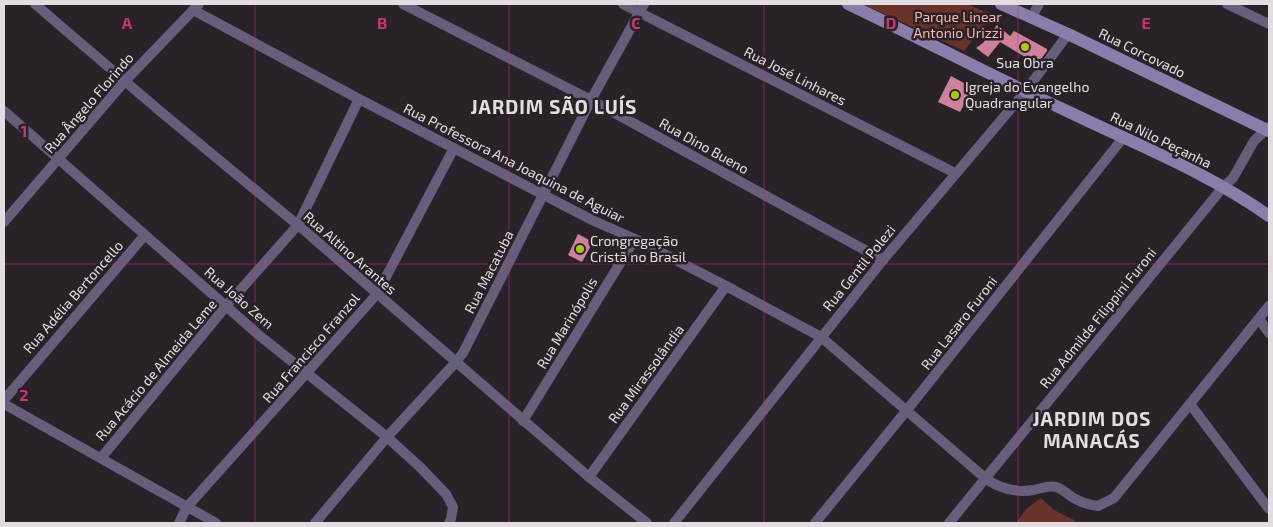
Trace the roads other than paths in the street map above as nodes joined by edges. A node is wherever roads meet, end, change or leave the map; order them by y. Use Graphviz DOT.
graph roads {
  1 [pos="35,4"];
  2 [pos="403,4"];
  3 [pos="623,4"];
  4 [pos="848,4"];
  5 [pos="1002,4"];
  6 [pos="1039,4"];
  7 [pos="1227,4"];
  8 [pos="196,7"];
  9 [pos="642,8"];
  10 [pos="1032,18"];
  11 [pos="1269,24"];
  12 [pos="1068,34"];
  13 [pos="124,80"];
  14 [pos="1025,92"];
  15 [pos="359,99"];
  16 [pos="591,100"];
  17 [pos="4,111"];
  18 [pos="1268,129"];
  19 [pos="1123,138"];
  20 [pos="454,148"];
  21 [pos="58,159"];
  22 [pos="955,173"];
  23 [pos="1224,186"];
  24 [pos="544,194"];
  25 [pos="1269,216"];
  26 [pos="4,222"];
  27 [pos="298,225"];
  28 [pos="144,235"];
  29 [pos="635,239"];
  30 [pos="883,260"];
  31 [pos="726,286"];
  32 [pos="377,294"];
  33 [pos="227,305"];
  34 [pos="1269,306"];
  35 [pos="1259,319"];
  36 [pos="1269,333"];
  37 [pos="821,337"];
  38 [pos="455,363"];
  39 [pos="308,374"];
  40 [pos="4,400"];
  41 [pos="4,404"];
  42 [pos="1190,404"];
  43 [pos="907,410"];
  44 [pos="523,421"];
  45 [pos="387,437"];
  46 [pos="101,458"];
  47 [pos="589,477"];
  48 [pos="986,478"];
  49 [pos="187,507"];
  50 [pos="1269,509"];
  51 [pos="179,523"];
  52 [pos="216,523"];
  53 [pos="315,523"];
  54 [pos="449,523"];
  55 [pos="647,523"];
  56 [pos="674,523"];
  57 [pos="815,523"];
  58 [pos="949,523"];
  1 -- 13 [label="street, Rua Altino Arantes"];
  2 -- 16 [label="street, Rua Dino Bueno"];
  3 -- 9 [label="street, Rua José Linhares"];
  4 -- 14 [label="street, Rua Nilo Peçanha"];
  5 -- 10 [label="street, Rua Corcovado"];
  6 -- 10 [label="street"];
  7 -- 11 [label="street"];
  8 -- 13 [label="street, Rua Ângelo Florindo"];
  8 -- 15 [label="street, Rua Professora Ana Joaquina de Aguiar"];
  9 -- 16 [label="street, Rua Macatuba"];
  9 -- 22 [label="street, Rua José Linhares"];
  10 -- 12 [label="street, Rua Corcovado"];
  12 -- 14 [label="street, Rua Gentil Polezi"];
  12 -- 18 [label="street, Rua Corcovado"];
  13 -- 21 [label="street, Rua Ângelo Florindo"];
  13 -- 27 [label="street, Rua Altino Arantes"];
  14 -- 19 [label="street, Rua Nilo Peçanha"];
  14 -- 22 [label="street, Rua Gentil Polezi"];
  15 -- 20 [label="street, Rua Professora Ana Joaquina de Aguiar"];
  15 -- 27 [label="street, Rua Acácio de Almeida Leme"];
  16 -- 24 [label="street, Rua Macatuba"];
  16 -- 30 [label="street, Rua Dino Bueno"];
  17 -- 21 [label="street, Rua João Zem"];
  18 -- 23 [label="street, Rua Admilde Filippini Furoni"];
  19 -- 23 [label="street, Rua Nilo Peçanha"];
  19 -- 43 [label="street, Rua Lasaro Furoni"];
  20 -- 24 [label="street, Rua Professora Ana Joaquina de Aguiar"];
  20 -- 32 [label="street, Rua Francisco Franzol"];
  21 -- 26 [label="street, Rua Ângelo Florindo"];
  21 -- 28 [label="street, Rua João Zem"];
  22 -- 30 [label="street, Rua Gentil Polezi"];
  23 -- 25 [label="street, Rua Nilo Peçanha"];
  23 -- 48 [label="street, Rua Admilde Filippini Furoni"];
  24 -- 29 [label="street, Rua Professora Ana Joaquina de Aguiar"];
  24 -- 38 [label="street, Rua Macatuba"];
  27 -- 32 [label="street, Rua Altino Arantes"];
  27 -- 33 [label="street, Rua Acácio de Almeida Leme"];
  28 -- 33 [label="street, Rua João Zem"];
  28 -- 40 [label="street, Rua Adélia Bertoncello"];
  29 -- 31 [label="street, Rua Professora Ana Joaquina de Aguiar"];
  29 -- 44 [label="street, Rua Marinópolis"];
  30 -- 37 [label="street, Rua Gentil Polezi"];
  31 -- 37 [label="street, Rua Professora Ana Joaquina de Aguiar"];
  31 -- 47 [label="street, Rua Mirassolândia"];
  32 -- 38 [label="street, Rua Altino Arantes"];
  32 -- 39 [label="street, Rua Francisco Franzol"];
  33 -- 39 [label="street, Rua João Zem"];
  33 -- 46 [label="street, Rua Acácio de Almeida Leme"];
  34 -- 35 [label="street, Rua Professora Ana Joaquina de Aguiar"];
  35 -- 36 [label="street"];
  35 -- 42 [label="street, Rua Professora Ana Joaquina de Aguiar"];
  37 -- 43 [label="street, Rua Professora Ana Joaquina de Aguiar"];
  37 -- 56 [label="street, Rua Gentil Polezi"];
  38 -- 44 [label="street, Rua Altino Arantes"];
  38 -- 45 [label="street, Rua Macatuba"];
  39 -- 45 [label="street, Rua João Zem"];
  39 -- 49 [label="street, Rua Francisco Franzol"];
  41 -- 46 [label="street"];
  42 -- 48 [label="street, Rua Professora Ana Joaquina de Aguiar"];
  42 -- 50 [label="street"];
  43 -- 48 [label="street, Rua Professora Ana Joaquina de Aguiar"];
  43 -- 57 [label="street, Rua Lasaro Furoni"];
  44 -- 47 [label="street, Rua Altino Arantes"];
  45 -- 53 [label="street, Rua Macatuba"];
  45 -- 54 [label="street, Rua João Zem"];
  46 -- 49 [label="street"];
  47 -- 55 [label="street, Rua Altino Arantes"];
  48 -- 58 [label="street, Rua Admilde Filippini Furoni"];
  49 -- 51 [label="street, Rua Francisco Franzol"];
  49 -- 52 [label="street"];
}
